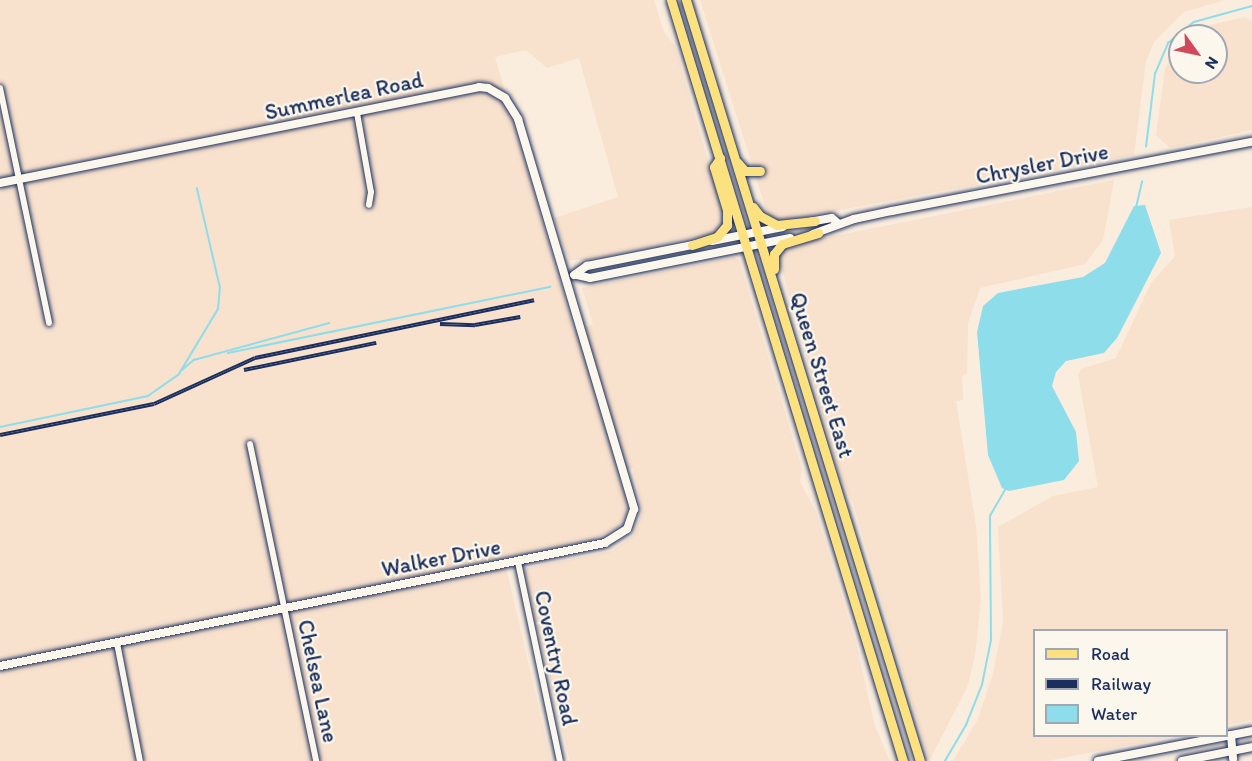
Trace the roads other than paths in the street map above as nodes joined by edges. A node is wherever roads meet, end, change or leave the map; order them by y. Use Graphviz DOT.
graph roads {
  1 [pos="671,0"];
  2 [pos="686,0"];
  3 [pos="0,88"];
  4 [pos="357,113"];
  5 [pos="1252,141"];
  6 [pos="720,158"];
  7 [pos="735,160"];
  8 [pos="21,179"];
  9 [pos="0,183"];
  10 [pos="743,186"];
  11 [pos="369,206"];
  12 [pos="815,221"];
  13 [pos="839,224"];
  14 [pos="758,232"];
  15 [pos="818,233"];
  16 [pos="743,235"];
  17 [pos="762,244"];
  18 [pos="692,245"];
  19 [pos="747,247"];
  20 [pos="577,275"];
  21 [pos="567,278"];
  22 [pos="778,299"];
  23 [pos="49,323"];
  24 [pos="250,444"];
  25 [pos="518,562"];
  26 [pos="285,608"];
  27 [pos="117,643"];
  28 [pos="0,666"];
  29 [pos="1252,731"];
  30 [pos="1231,735"];
  31 [pos="1228,736"];
  32 [pos="1221,737"];
  33 [pos="1252,747"];
  34 [pos="1233,755"];
  35 [pos="140,761"];
  36 [pos="316,761"];
  37 [pos="560,761"];
  38 [pos="902,761"];
  39 [pos="920,761"];
  40 [pos="1098,761"];
  41 [pos="1182,761"];
  1 -- 6 [label="main road, Queen Street East"];
  2 -- 7 [label="main road, Queen Street East"];
  3 -- 8 [label="street"];
  4 -- 8 [label="street, Summerlea Road"];
  4 -- 11 [label="street"];
  4 -- 21 [label="street, Summerlea Road"];
  5 -- 13 [label="street, Chrysler Drive"];
  6 -- 16 [label="main road, Queen Street East"];
  6 -- 18 [label="main road"];
  7 -- 10 [label="main road, Queen Street East"];
  7 -- 10 [label="main road"];
  8 -- 9 [label="street, Summerlea Road"];
  8 -- 23 [label="street"];
  10 -- 12 [label="main road"];
  10 -- 14 [label="main road, Queen Street East"];
  12 -- 13 [label="street, Chrysler Drive"];
  12 -- 14 [label="street, Chrysler Drive"];
  13 -- 15 [label="street, Chrysler Drive"];
  14 -- 16 [label="street, Chrysler Drive"];
  14 -- 17 [label="main road, Queen Street East"];
  15 -- 17 [label="street, Chrysler Drive"];
  15 -- 22 [label="main road"];
  16 -- 18 [label="street, Chrysler Drive"];
  16 -- 19 [label="main road, Queen Street East"];
  17 -- 19 [label="street, Chrysler Drive"];
  17 -- 22 [label="main road, Queen Street East"];
  18 -- 20 [label="street, Chrysler Drive"];
  19 -- 20 [label="street, Chrysler Drive"];
  19 -- 38 [label="main road, Queen Street East"];
  20 -- 21 [label="street"];
  21 -- 25 [label="street, Walker Drive"];
  22 -- 39 [label="main road, Queen Street East"];
  24 -- 26 [label="street, Chelsea Lane"];
  25 -- 26 [label="street, Walker Drive"];
  25 -- 37 [label="street, Coventry Road"];
  26 -- 27 [label="street, Walker Drive"];
  26 -- 36 [label="street, Chelsea Lane"];
  27 -- 28 [label="street, Walker Drive"];
  27 -- 35 [label="street"];
  29 -- 30 [label="main road"];
  30 -- 31 [label="main road"];
  30 -- 34 [label="main road"];
  32 -- 40 [label="main road"];
  33 -- 34 [label="main road"];
  34 -- 41 [label="main road"];
}
